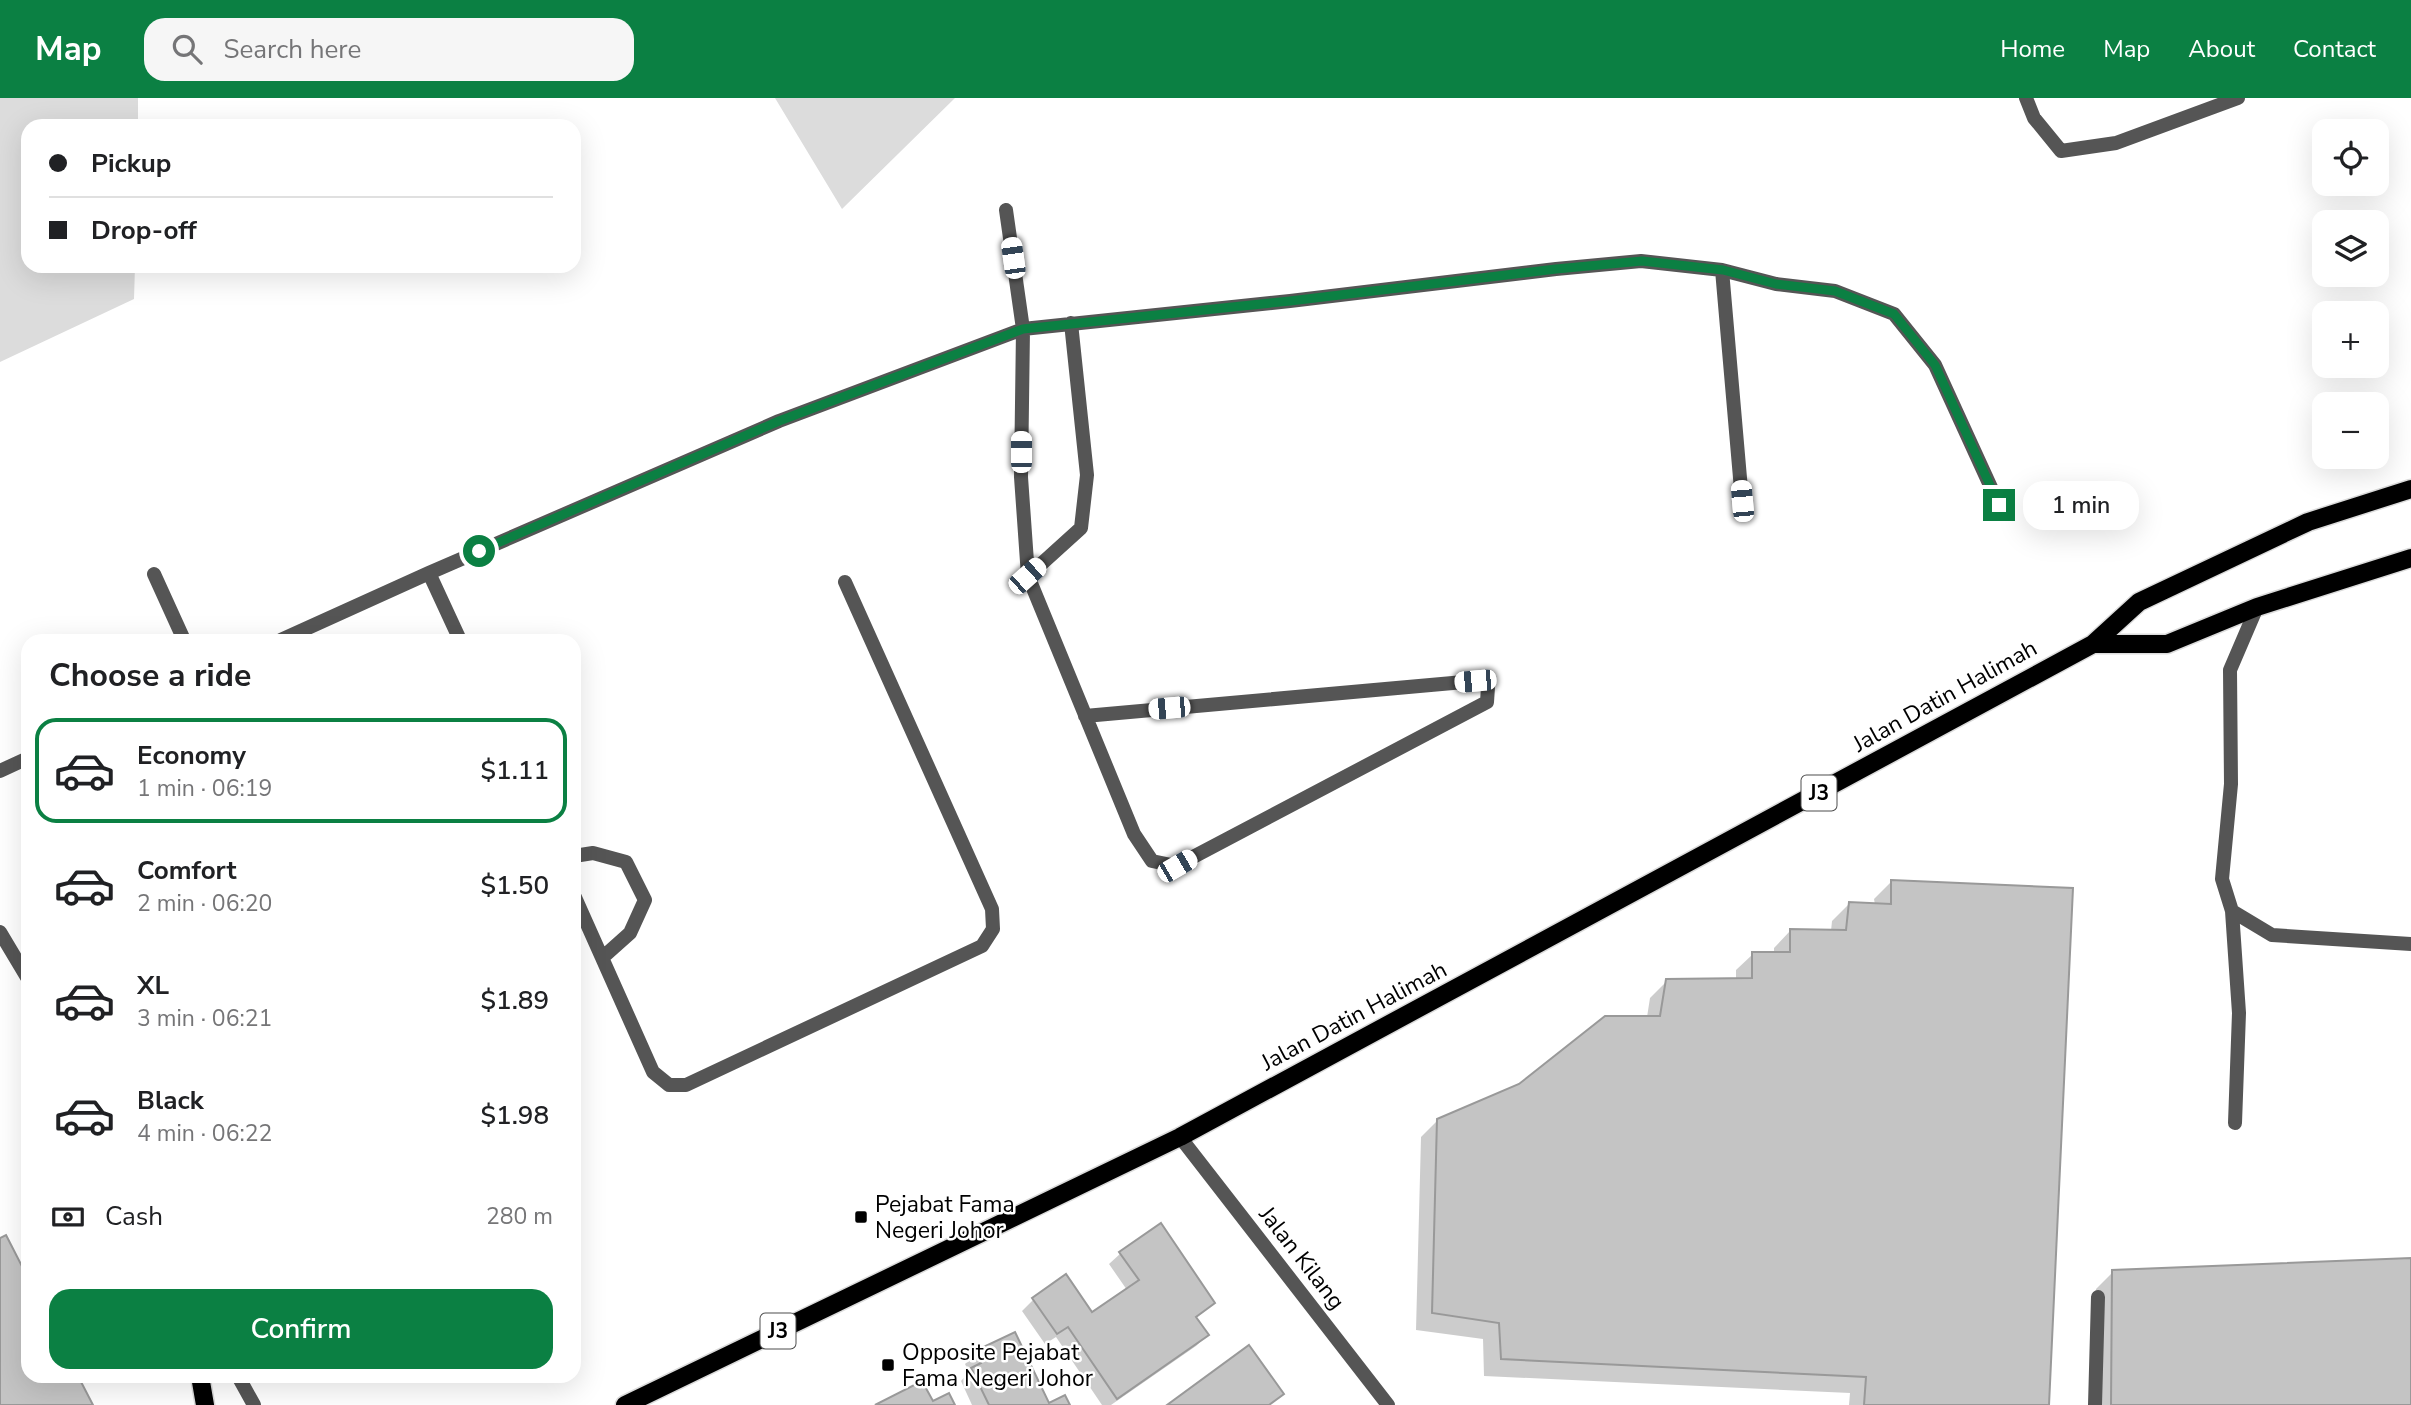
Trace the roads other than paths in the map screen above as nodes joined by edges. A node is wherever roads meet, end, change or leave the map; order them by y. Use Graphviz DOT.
graph roads {
  1 [pos="2026,98"];
  2 [pos="2238,98"];
  3 [pos="1006,210"];
  4 [pos="1723,270"];
  5 [pos="1071,323"];
  6 [pos="1023,329"];
  7 [pos="2411,489"];
  8 [pos="1742,501"];
  9 [pos="1999,505"];
  10 [pos="2411,558"];
  11 [pos="429,573"];
  12 [pos="154,574"];
  13 [pos="1027,576"];
  14 [pos="845,582"];
  15 [pos="2257,607"];
  16 [pos="181,634"];
  17 [pos="294,634"];
  18 [pos="457,634"];
  19 [pos="2093,643"];
  20 [pos="1085,716"];
  21 [pos="21,761"];
  22 [pos="0,771"];
  23 [pos="581,855"];
  24 [pos="581,911"];
  25 [pos="2232,911"];
  26 [pos="0,932"];
  27 [pos="2411,944"];
  28 [pos="601,958"];
  29 [pos="21,967"];
  30 [pos="2235,1123"];
  31 [pos="1180,1137"];
  32 [pos="2098,1297"];
  33 [pos="201,1383"];
  34 [pos="242,1383"];
  35 [pos="205,1405"];
  36 [pos="254,1405"];
  37 [pos="625,1405"];
  38 [pos="1388,1405"];
  39 [pos="2095,1405"];
  1 -- 2 [label="street"];
  3 -- 6 [label="street"];
  4 -- 5 [label="street"];
  4 -- 8 [label="street"];
  4 -- 9 [label="street"];
  5 -- 6 [label="street"];
  5 -- 13 [label="street"];
  6 -- 11 [label="street"];
  6 -- 13 [label="street"];
  7 -- 19 [label="main road, Jalan Datin Halimah / J3"];
  10 -- 15 [label="main road, Jalan Datin Halimah / J3"];
  11 -- 17 [label="street"];
  11 -- 18 [label="street"];
  12 -- 16 [label="street"];
  13 -- 20 [label="street"];
  14 -- 28 [label="street"];
  15 -- 19 [label="main road, Jalan Datin Halimah / J3"];
  15 -- 25 [label="street"];
  19 -- 31 [label="main road, Jalan Datin Halimah / J3"];
  20 -- 20 [label="street"];
  21 -- 22 [label="street"];
  23 -- 28 [label="street"];
  24 -- 28 [label="street"];
  25 -- 27 [label="street"];
  25 -- 30 [label="street"];
  26 -- 29 [label="street"];
  31 -- 37 [label="main road, Jalan Datin Halimah / J3"];
  31 -- 38 [label="street, Jalan Kilang"];
  32 -- 39 [label="street"];
  33 -- 35 [label="main road"];
  34 -- 36 [label="street"];
}
